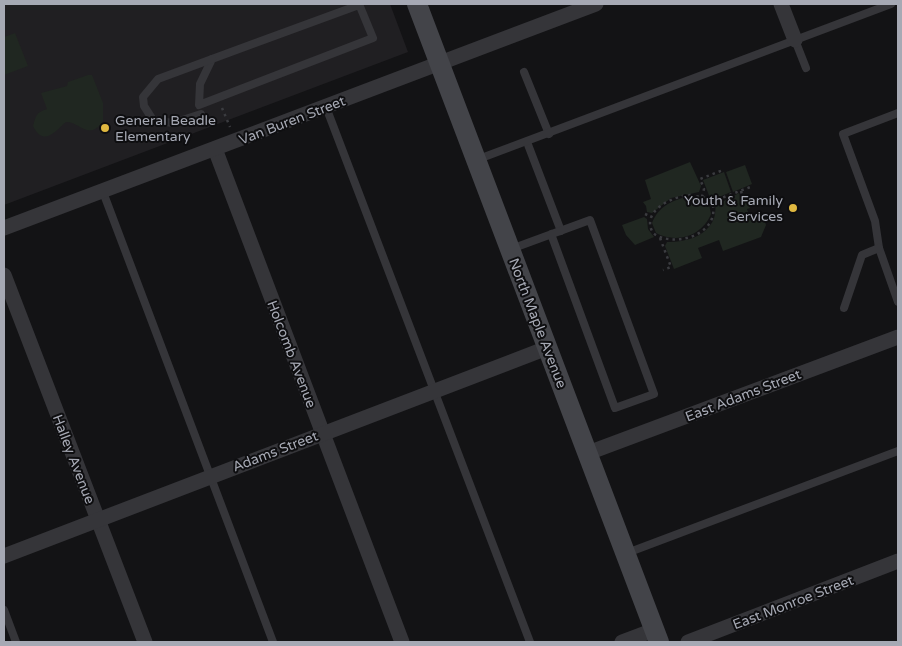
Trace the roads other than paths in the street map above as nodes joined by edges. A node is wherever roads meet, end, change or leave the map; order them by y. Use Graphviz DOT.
graph roads {
  1 [pos="359,4"];
  2 [pos="416,4"];
  3 [pos="596,4"];
  4 [pos="781,4"];
  5 [pos="891,4"];
  6 [pos="795,40"];
  7 [pos="212,60"];
  8 [pos="439,63"];
  9 [pos="806,68"];
  10 [pos="524,72"];
  11 [pos="326,107"];
  12 [pos="898,113"];
  13 [pos="201,114"];
  14 [pos="549,134"];
  15 [pos="527,142"];
  16 [pos="215,150"];
  17 [pos="476,160"];
  18 [pos="102,192"];
  19 [pos="4,228"];
  20 [pos="561,231"];
  21 [pos="551,234"];
  22 [pos="880,248"];
  23 [pos="510,249"];
  24 [pos="4,275"];
  25 [pos="898,302"];
  26 [pos="844,308"];
  27 [pos="898,337"];
  28 [pos="547,348"];
  29 [pos="435,390"];
  30 [pos="322,433"];
  31 [pos="898,451"];
  32 [pos="588,453"];
  33 [pos="210,476"];
  34 [pos="98,520"];
  35 [pos="625,554"];
  36 [pos="4,556"];
  37 [pos="898,561"];
  38 [pos="4,610"];
  39 [pos="656,636"];
  40 [pos="16,642"];
  41 [pos="145,642"];
  42 [pos="273,642"];
  43 [pos="402,642"];
  44 [pos="530,642"];
  45 [pos="622,642"];
  46 [pos="688,642"];
  1 -- 7 [label="lane"];
  1 -- 7 [label="lane"];
  2 -- 8 [label="street, North Maple Avenue"];
  3 -- 8 [label="street, Van Buren Street"];
  4 -- 6 [label="street"];
  5 -- 6 [label="lane"];
  6 -- 9 [label="lane"];
  6 -- 14 [label="lane"];
  7 -- 13 [label="lane"];
  8 -- 11 [label="street, Van Buren Street"];
  8 -- 17 [label="street, North Maple Avenue"];
  10 -- 14 [label="lane"];
  11 -- 16 [label="street, Van Buren Street"];
  11 -- 29 [label="lane"];
  12 -- 22 [label="lane"];
  14 -- 15 [label="lane"];
  15 -- 17 [label="lane"];
  15 -- 20 [label="lane"];
  16 -- 18 [label="street, Van Buren Street"];
  16 -- 30 [label="street, Holcomb Avenue"];
  17 -- 23 [label="street, North Maple Avenue"];
  18 -- 19 [label="street, Van Buren Street"];
  18 -- 33 [label="lane"];
  20 -- 21 [label="lane"];
  20 -- 21 [label="lane"];
  21 -- 23 [label="lane"];
  22 -- 25 [label="lane"];
  22 -- 26 [label="lane"];
  23 -- 28 [label="street, North Maple Avenue"];
  24 -- 34 [label="street, Halley Avenue"];
  27 -- 32 [label="street, East Adams Street"];
  28 -- 29 [label="street, Adams Street"];
  28 -- 32 [label="street, North Maple Avenue"];
  29 -- 30 [label="street, Adams Street"];
  29 -- 44 [label="lane"];
  30 -- 33 [label="street, Adams Street"];
  30 -- 43 [label="street, Holcomb Avenue"];
  31 -- 35 [label="lane"];
  32 -- 35 [label="street, North Maple Avenue"];
  33 -- 34 [label="street, Adams Street"];
  33 -- 42 [label="lane"];
  34 -- 36 [label="street, Adams Street"];
  34 -- 41 [label="street, Halley Avenue"];
  35 -- 39 [label="street, North Maple Avenue"];
  37 -- 46 [label="street, East Monroe Street"];
  38 -- 40 [label="lane"];
  39 -- 45 [label="street"];
}
